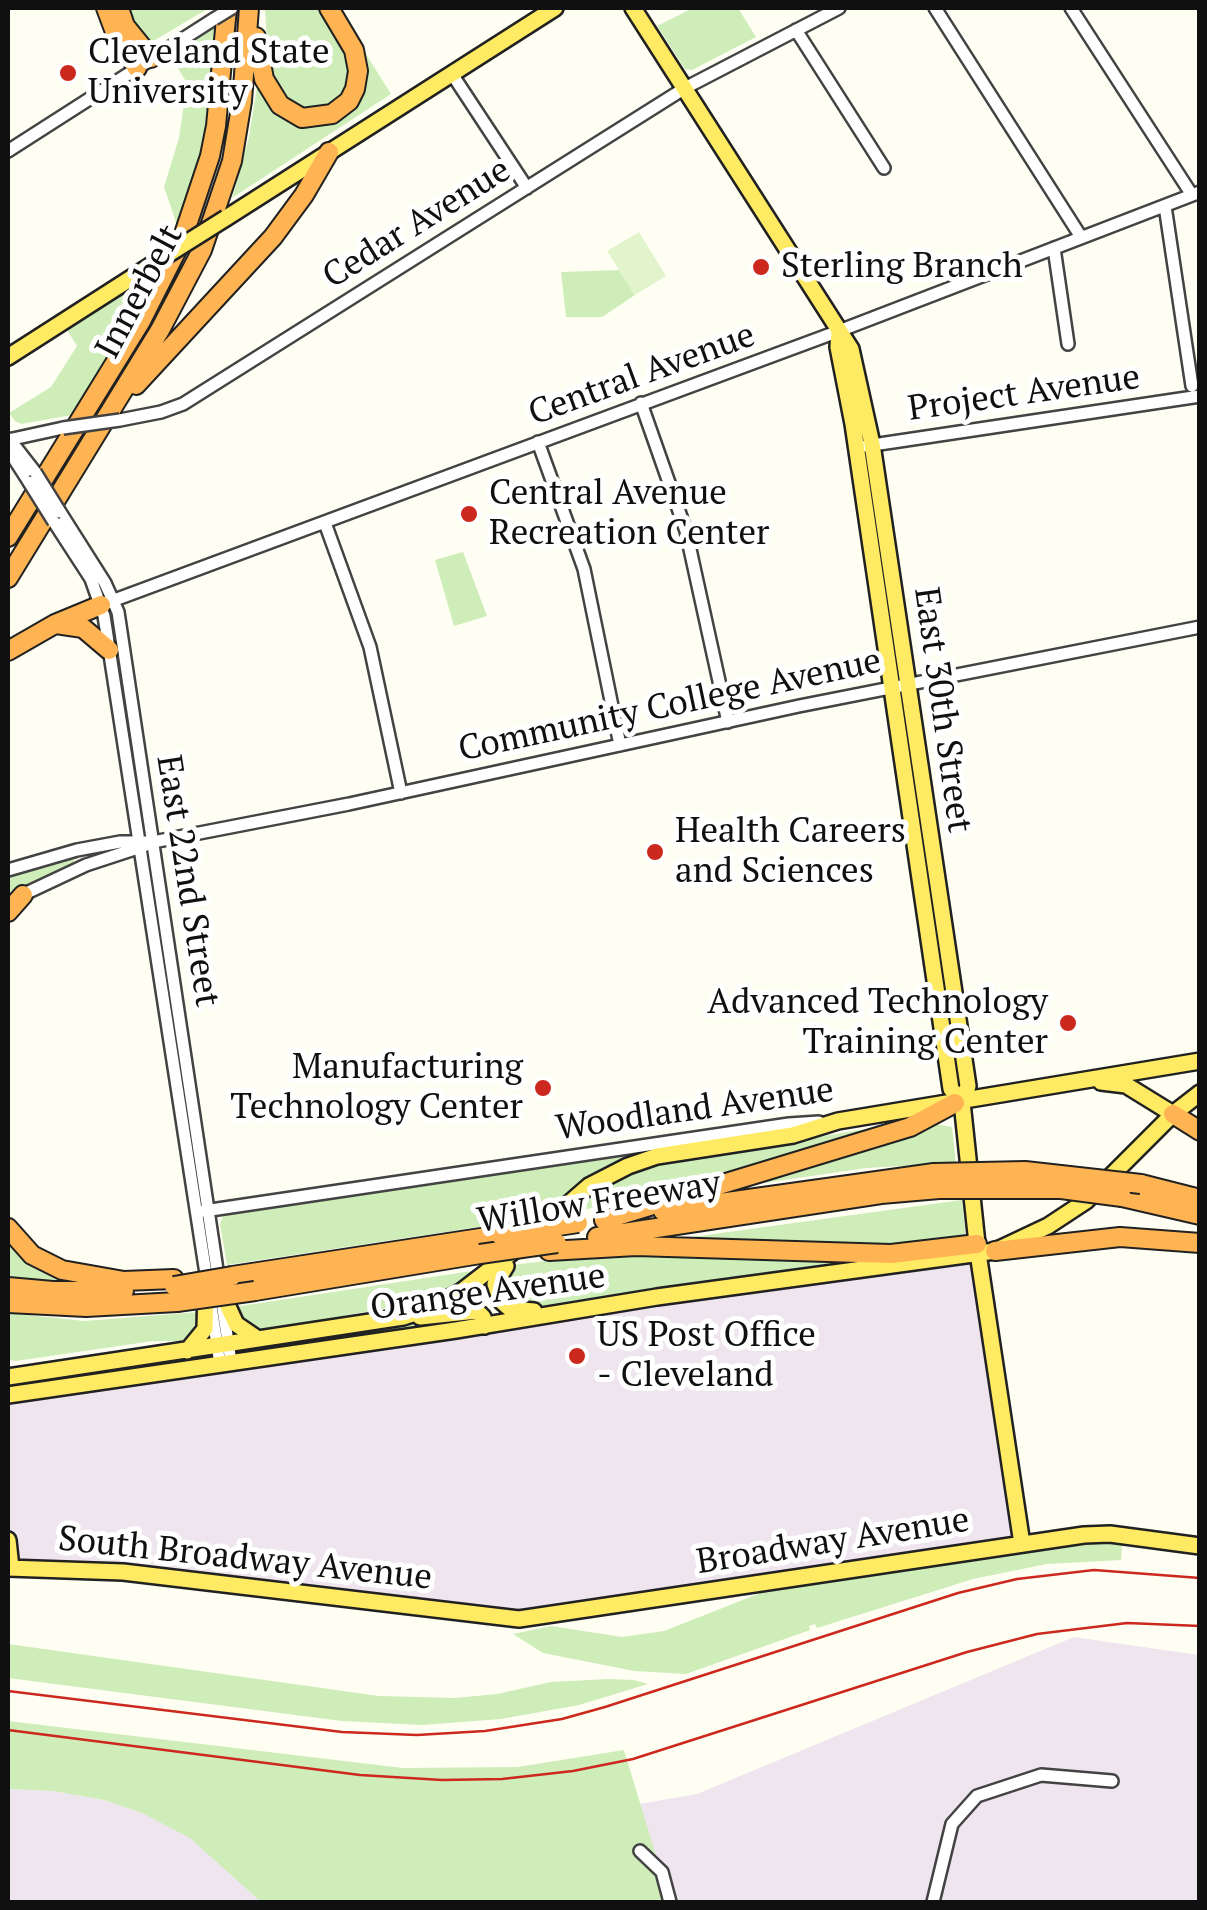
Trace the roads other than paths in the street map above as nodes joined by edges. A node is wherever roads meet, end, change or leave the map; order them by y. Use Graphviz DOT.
graph roads {
  1 [pos="106,8"];
  2 [pos="119,8"];
  3 [pos="251,8"];
  4 [pos="329,8"];
  5 [pos="556,8"];
  6 [pos="633,8"];
  7 [pos="839,8"];
  8 [pos="935,8"];
  9 [pos="1072,8"];
  10 [pos="224,10"];
  11 [pos="796,30"];
  12 [pos="144,63"];
  13 [pos="452,74"];
  14 [pos="684,88"];
  15 [pos="8,151"];
  16 [pos="328,152"];
  17 [pos="884,168"];
  18 [pos="526,188"];
  19 [pos="1196,193"];
  20 [pos="1165,206"];
  21 [pos="1081,238"];
  22 [pos="1054,248"];
  23 [pos="839,331"];
  24 [pos="1068,344"];
  25 [pos="8,356"];
  26 [pos="1196,391"];
  27 [pos="641,403"];
  28 [pos="116,416"];
  29 [pos="8,438"];
  30 [pos="538,442"];
  31 [pos="865,446"];
  32 [pos="325,523"];
  33 [pos="8,538"];
  34 [pos="8,578"];
  35 [pos="108,603"];
  36 [pos="56,624"];
  37 [pos="1200,627"];
  38 [pos="8,650"];
  39 [pos="109,650"];
  40 [pos="908,684"];
  41 [pos="890,688"];
  42 [pos="728,722"];
  43 [pos="620,745"];
  44 [pos="401,793"];
  45 [pos="144,843"];
  46 [pos="8,870"];
  47 [pos="15,899"];
  48 [pos="8,912"];
  49 [pos="1200,1061"];
  50 [pos="1089,1081"];
  51 [pos="1200,1093"];
  52 [pos="1142,1094"];
  53 [pos="958,1103"];
  54 [pos="1173,1114"];
  55 [pos="838,1121"];
  56 [pos="1200,1131"];
  57 [pos="1150,1138"];
  58 [pos="937,1181"];
  59 [pos="1200,1199"];
  60 [pos="203,1212"];
  61 [pos="1200,1215"];
  62 [pos="604,1220"];
  63 [pos="8,1228"];
  64 [pos="535,1233"];
  65 [pos="1200,1243"];
  66 [pos="553,1247"];
  67 [pos="983,1250"];
  68 [pos="207,1272"];
  69 [pos="226,1281"];
  70 [pos="254,1282"];
  71 [pos="8,1287"];
  72 [pos="175,1289"];
  73 [pos="658,1297"];
  74 [pos="8,1302"];
  75 [pos="388,1320"];
  76 [pos="485,1326"];
  77 [pos="258,1339"];
  78 [pos="223,1345"];
  79 [pos="186,1351"];
  80 [pos="226,1363"];
  81 [pos="8,1367"];
  82 [pos="34,1373"];
  83 [pos="8,1377"];
  84 [pos="8,1395"];
  85 [pos="8,1540"];
  86 [pos="1022,1544"];
  87 [pos="1200,1546"];
  88 [pos="9,1568"];
  89 [pos="476,1615"];
  90 [pos="1112,1781"];
  91 [pos="640,1851"];
  92 [pos="670,1902"];
  93 [pos="932,1902"];
  1 -- 12 [label="highway"];
  2 -- 12 [label="highway"];
  3 -- 4 [label="highway"];
  3 -- 28 [label="highway, Innerbelt"];
  5 -- 13 [label="main road"];
  6 -- 14 [label="main road, East 30th Street"];
  7 -- 11 [label="street, Cedar Avenue"];
  8 -- 21 [label="street"];
  9 -- 19 [label="street"];
  10 -- 12 [label="street"];
  10 -- 33 [label="highway, Innerbelt"];
  11 -- 14 [label="street, Cedar Avenue"];
  11 -- 17 [label="street"];
  12 -- 15 [label="street"];
  13 -- 16 [label="main road"];
  13 -- 18 [label="street"];
  14 -- 18 [label="street, Cedar Avenue"];
  14 -- 23 [label="main road, East 30th Street"];
  16 -- 25 [label="main road, bridge"];
  16 -- 28 [label="highway"];
  18 -- 28 [label="street, Cedar Avenue"];
  19 -- 20 [label="street, Central Avenue"];
  20 -- 21 [label="street, Central Avenue"];
  20 -- 26 [label="street"];
  21 -- 22 [label="street, Central Avenue"];
  22 -- 23 [label="street, Central Avenue"];
  22 -- 24 [label="street"];
  23 -- 27 [label="street, Central Avenue"];
  23 -- 31 [label="main road, East 30th Street"];
  26 -- 31 [label="street, Project Avenue"];
  27 -- 30 [label="street, Central Avenue"];
  27 -- 42 [label="street"];
  28 -- 29 [label="street, Cedar Avenue, bridge"];
  28 -- 34 [label="highway, Innerbelt"];
  29 -- 35 [label="street, East 22nd Street, bridge"];
  30 -- 32 [label="street, Central Avenue"];
  30 -- 43 [label="street"];
  31 -- 40 [label="main road, East 30th Street"];
  31 -- 41 [label="main road, East 30th Street"];
  32 -- 35 [label="street, Central Avenue"];
  32 -- 44 [label="street"];
  35 -- 36 [label="highway"];
  35 -- 39 [label="street, East 22nd Street"];
  35 -- 45 [label="street, East 22nd Street"];
  36 -- 38 [label="highway"];
  36 -- 39 [label="highway"];
  37 -- 40 [label="street, Community College Avenue"];
  39 -- 45 [label="street, East 22nd Street"];
  40 -- 41 [label="street, Community College Avenue"];
  40 -- 53 [label="main road, East 30th Street"];
  41 -- 42 [label="street, Community College Avenue"];
  41 -- 53 [label="main road, East 30th Street"];
  42 -- 43 [label="street, Community College Avenue"];
  43 -- 44 [label="street, Community College Avenue"];
  44 -- 45 [label="street, Community College Avenue"];
  45 -- 46 [label="street"];
  45 -- 47 [label="street"];
  45 -- 60 [label="street, East 22nd Street"];
  47 -- 48 [label="highway"];
  49 -- 50 [label="main road, Woodland Avenue"];
  50 -- 52 [label="main road"];
  50 -- 53 [label="main road, Woodland Avenue"];
  51 -- 54 [label="main road"];
  52 -- 54 [label="main road"];
  52 -- 57 [label="main road"];
  53 -- 55 [label="main road, Woodland Avenue"];
  53 -- 62 [label="highway"];
  53 -- 67 [label="main road, East 30th Street"];
  54 -- 56 [label="highway"];
  54 -- 57 [label="main road"];
  55 -- 60 [label="street, Woodland Avenue"];
  55 -- 64 [label="main road, Orange Avenue"];
  57 -- 67 [label="main road"];
  58 -- 59 [label="highway, Willow Freeway, bridge"];
  58 -- 61 [label="highway, Willow Freeway, bridge"];
  58 -- 62 [label="highway, Willow Freeway"];
  58 -- 66 [label="highway, Willow Freeway"];
  60 -- 68 [label="street, East 22nd Street"];
  60 -- 69 [label="street, East 22nd Street"];
  62 -- 70 [label="highway, Willow Freeway, bridge"];
  63 -- 72 [label="highway"];
  64 -- 73 [label="main road"];
  64 -- 75 [label="main road, Orange Avenue"];
  65 -- 67 [label="highway"];
  66 -- 67 [label="highway"];
  66 -- 70 [label="highway, Willow Freeway, bridge"];
  67 -- 73 [label="main road, Orange Avenue"];
  67 -- 86 [label="main road, East 30th Street"];
  68 -- 78 [label="street, East 22nd Street"];
  68 -- 79 [label="main road"];
  69 -- 70 [label="highway, Willow Freeway"];
  69 -- 72 [label="highway, Willow Freeway, bridge"];
  69 -- 77 [label="main road"];
  69 -- 78 [label="street, East 22nd Street"];
  70 -- 72 [label="highway, Willow Freeway, bridge"];
  71 -- 72 [label="highway, Willow Freeway"];
  72 -- 74 [label="highway, Willow Freeway"];
  73 -- 76 [label="main road, Orange Avenue"];
  75 -- 76 [label="main road"];
  75 -- 77 [label="main road, Orange Avenue"];
  76 -- 80 [label="main road, Orange Avenue"];
  77 -- 78 [label="main road, Orange Avenue"];
  78 -- 79 [label="main road, Orange Avenue"];
  78 -- 80 [label="street, East 22nd Street"];
  79 -- 82 [label="main road, Orange Avenue"];
  80 -- 84 [label="main road, Orange Avenue"];
  81 -- 82 [label="main road"];
  82 -- 83 [label="main road, Orange Avenue"];
  85 -- 88 [label="main road"];
  86 -- 87 [label="main road, Broadway Avenue"];
  86 -- 89 [label="main road, Broadway Avenue"];
  88 -- 89 [label="main road, South Broadway Avenue"];
  90 -- 93 [label="street"];
  91 -- 92 [label="street"];
}
